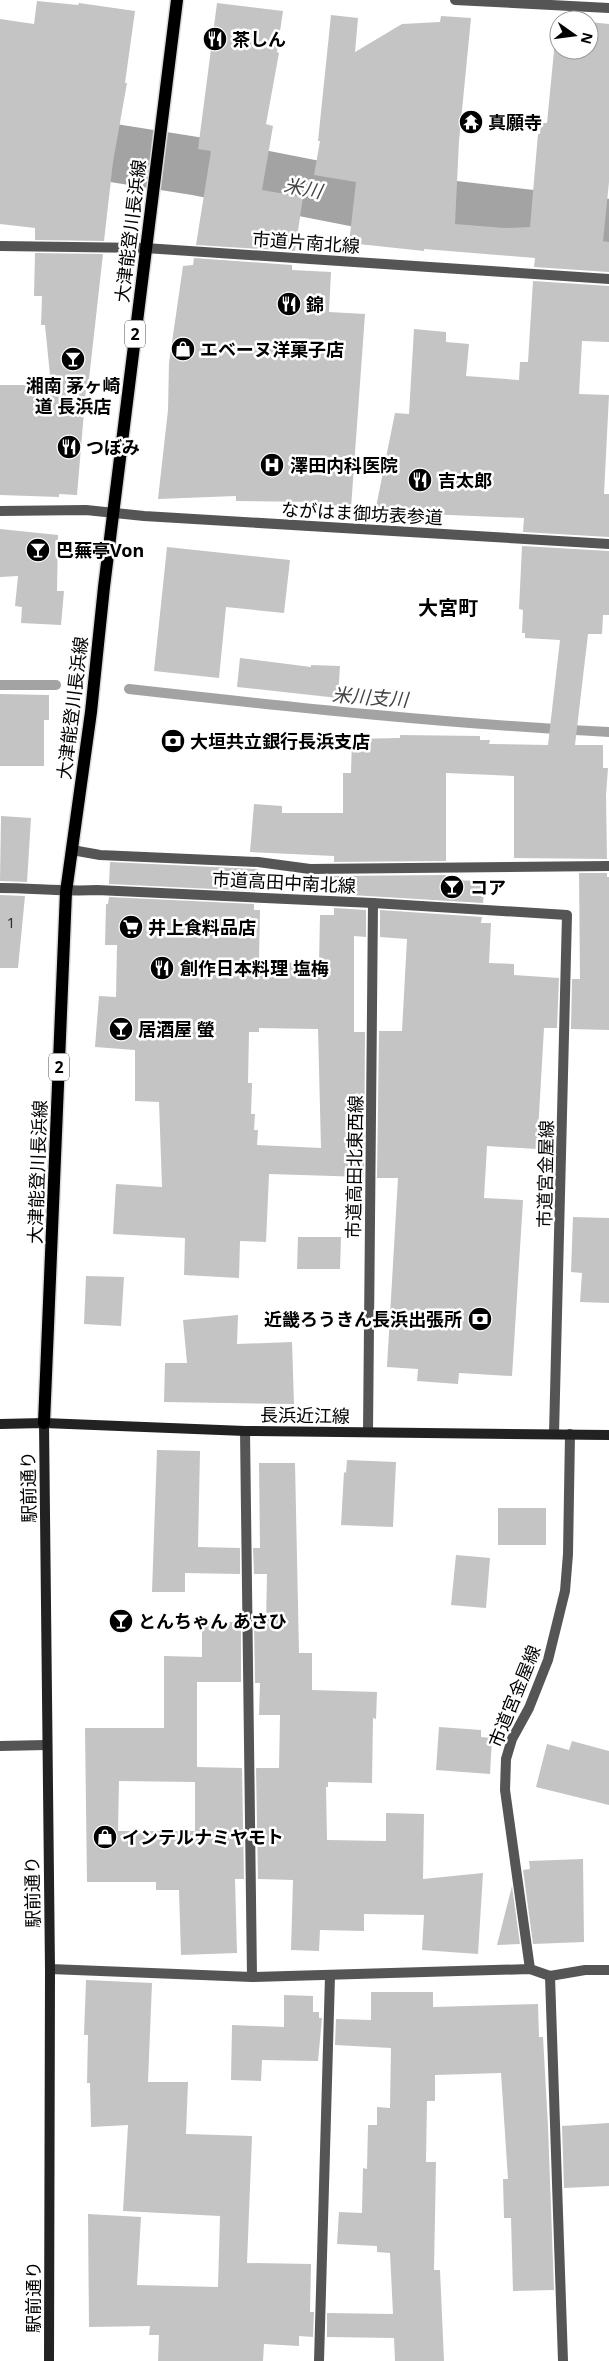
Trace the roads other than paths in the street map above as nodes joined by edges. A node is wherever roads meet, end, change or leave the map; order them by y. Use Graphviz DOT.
graph roads {
  1 [pos="177,0"];
  2 [pos="455,0"];
  3 [pos="609,8"];
  4 [pos="0,246"];
  5 [pos="145,248"];
  6 [pos="609,279"];
  7 [pos="0,511"];
  8 [pos="113,514"];
  9 [pos="609,544"];
  10 [pos="72,850"];
  11 [pos="609,866"];
  12 [pos="0,888"];
  13 [pos="66,892"];
  14 [pos="373,903"];
  15 [pos="567,915"];
  16 [pos="44,1423"];
  17 [pos="0,1424"];
  18 [pos="245,1431"];
  19 [pos="368,1432"];
  20 [pos="554,1434"];
  21 [pos="570,1434"];
  22 [pos="609,1435"];
  23 [pos="46,1745"];
  24 [pos="0,1746"];
  25 [pos="50,1969"];
  26 [pos="530,1969"];
  27 [pos="609,1970"];
  28 [pos="330,1976"];
  29 [pos="550,1976"];
  30 [pos="252,1977"];
  31 [pos="49,2361"];
  32 [pos="320,2361"];
  33 [pos="563,2361"];
  1 -- 5 [label="main road, 大津能登川長浜線 / 2"];
  2 -- 3 [label="street"];
  4 -- 5 [label="street, 市道片南北線"];
  5 -- 6 [label="street, 市道片南北線"];
  5 -- 8 [label="main road, 大津能登川長浜線 / 2"];
  7 -- 8 [label="street, ながはま御坊表参道"];
  8 -- 9 [label="street, ながはま御坊表参道"];
  8 -- 10 [label="main road, 大津能登川長浜線 / 2"];
  10 -- 11 [label="street"];
  10 -- 13 [label="main road, 大津能登川長浜線 / 2"];
  12 -- 13 [label="street, 市道高田中南北線"];
  13 -- 14 [label="street, 市道高田中南北線"];
  13 -- 16 [label="main road, 大津能登川長浜線 / 2"];
  14 -- 15 [label="street, 市道高田中南北線"];
  14 -- 19 [label="street, 市道高田北東西線"];
  15 -- 20 [label="street, 市道宮金屋線"];
  16 -- 17 [label="main road, 長浜近江線"];
  16 -- 18 [label="main road, 長浜近江線"];
  16 -- 23 [label="main road, 駅前通り"];
  18 -- 19 [label="main road, 長浜近江線"];
  18 -- 30 [label="street"];
  19 -- 20 [label="main road, 長浜近江線"];
  20 -- 21 [label="main road, 長浜近江線"];
  21 -- 22 [label="main road, 長浜近江線"];
  21 -- 26 [label="street, 市道宮金屋線"];
  23 -- 24 [label="street"];
  23 -- 25 [label="main road, 駅前通り"];
  25 -- 30 [label="street"];
  25 -- 31 [label="main road, 駅前通り"];
  26 -- 28 [label="street"];
  26 -- 29 [label="street"];
  27 -- 29 [label="street"];
  28 -- 30 [label="street"];
  28 -- 32 [label="street"];
  29 -- 33 [label="street"];
}
